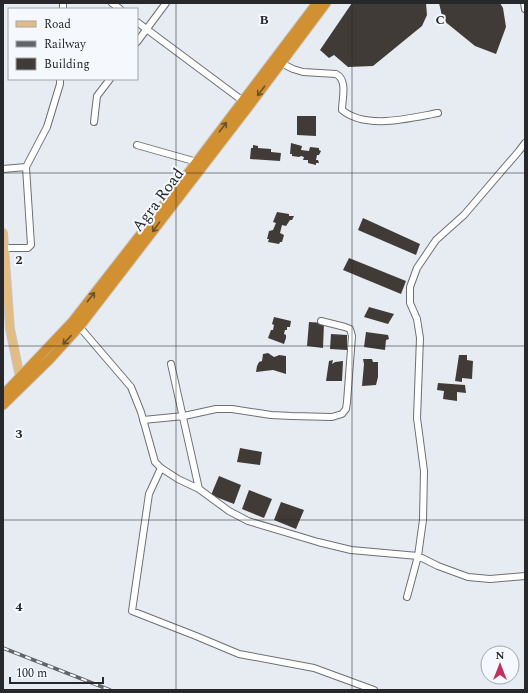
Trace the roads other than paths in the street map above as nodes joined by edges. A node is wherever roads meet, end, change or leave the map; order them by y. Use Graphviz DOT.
graph roads {
  1 [pos="166,3"];
  2 [pos="317,3"];
  3 [pos="326,3"];
  4 [pos="524,3"];
  5 [pos="525,8"];
  6 [pos="138,23"];
  7 [pos="146,29"];
  8 [pos="138,41"];
  9 [pos="281,62"];
  10 [pos="60,80"];
  11 [pos="109,80"];
  12 [pos="243,101"];
  13 [pos="438,113"];
  14 [pos="94,122"];
  15 [pos="525,143"];
  16 [pos="137,145"];
  17 [pos="522,152"];
  18 [pos="197,162"];
  19 [pos="26,167"];
  20 [pos="3,169"];
  21 [pos="3,233"];
  22 [pos="4,248"];
  23 [pos="321,321"];
  24 [pos="76,324"];
  25 [pos="171,364"];
  26 [pos="21,383"];
  27 [pos="3,402"];
  28 [pos="184,416"];
  29 [pos="144,420"];
  30 [pos="161,468"];
  31 [pos="199,489"];
  32 [pos="418,556"];
  33 [pos="525,576"];
  34 [pos="407,597"];
  35 [pos="374,690"];
  1 -- 7 [label="street"];
  2 -- 12 [label="highway, Agra Road"];
  3 -- 9 [label="highway, Agra Road"];
  4 -- 5 [label="street"];
  6 -- 7 [label="street"];
  7 -- 8 [label="street"];
  7 -- 12 [label="street"];
  9 -- 13 [label="street"];
  9 -- 24 [label="highway, Agra Road, one-way"];
  10 -- 19 [label="street"];
  11 -- 14 [label="street"];
  18 -- 12 [label="highway, Agra Road, one-way"];
  15 -- 17 [label="street"];
  16 -- 18 [label="street"];
  17 -- 32 [label="street"];
  24 -- 18 [label="highway, Agra Road, one-way"];
  19 -- 20 [label="street"];
  19 -- 22 [label="street"];
  21 -- 22 [label="main road"];
  22 -- 26 [label="main road"];
  23 -- 28 [label="street"];
  24 -- 26 [label="highway, Agra Road"];
  24 -- 29 [label="street"];
  25 -- 28 [label="street"];
  26 -- 27 [label="highway, Agra Road"];
  28 -- 29 [label="street"];
  28 -- 31 [label="street"];
  29 -- 30 [label="street"];
  30 -- 31 [label="street"];
  30 -- 35 [label="street"];
  31 -- 32 [label="street"];
  32 -- 33 [label="street"];
  32 -- 34 [label="street"];
}
